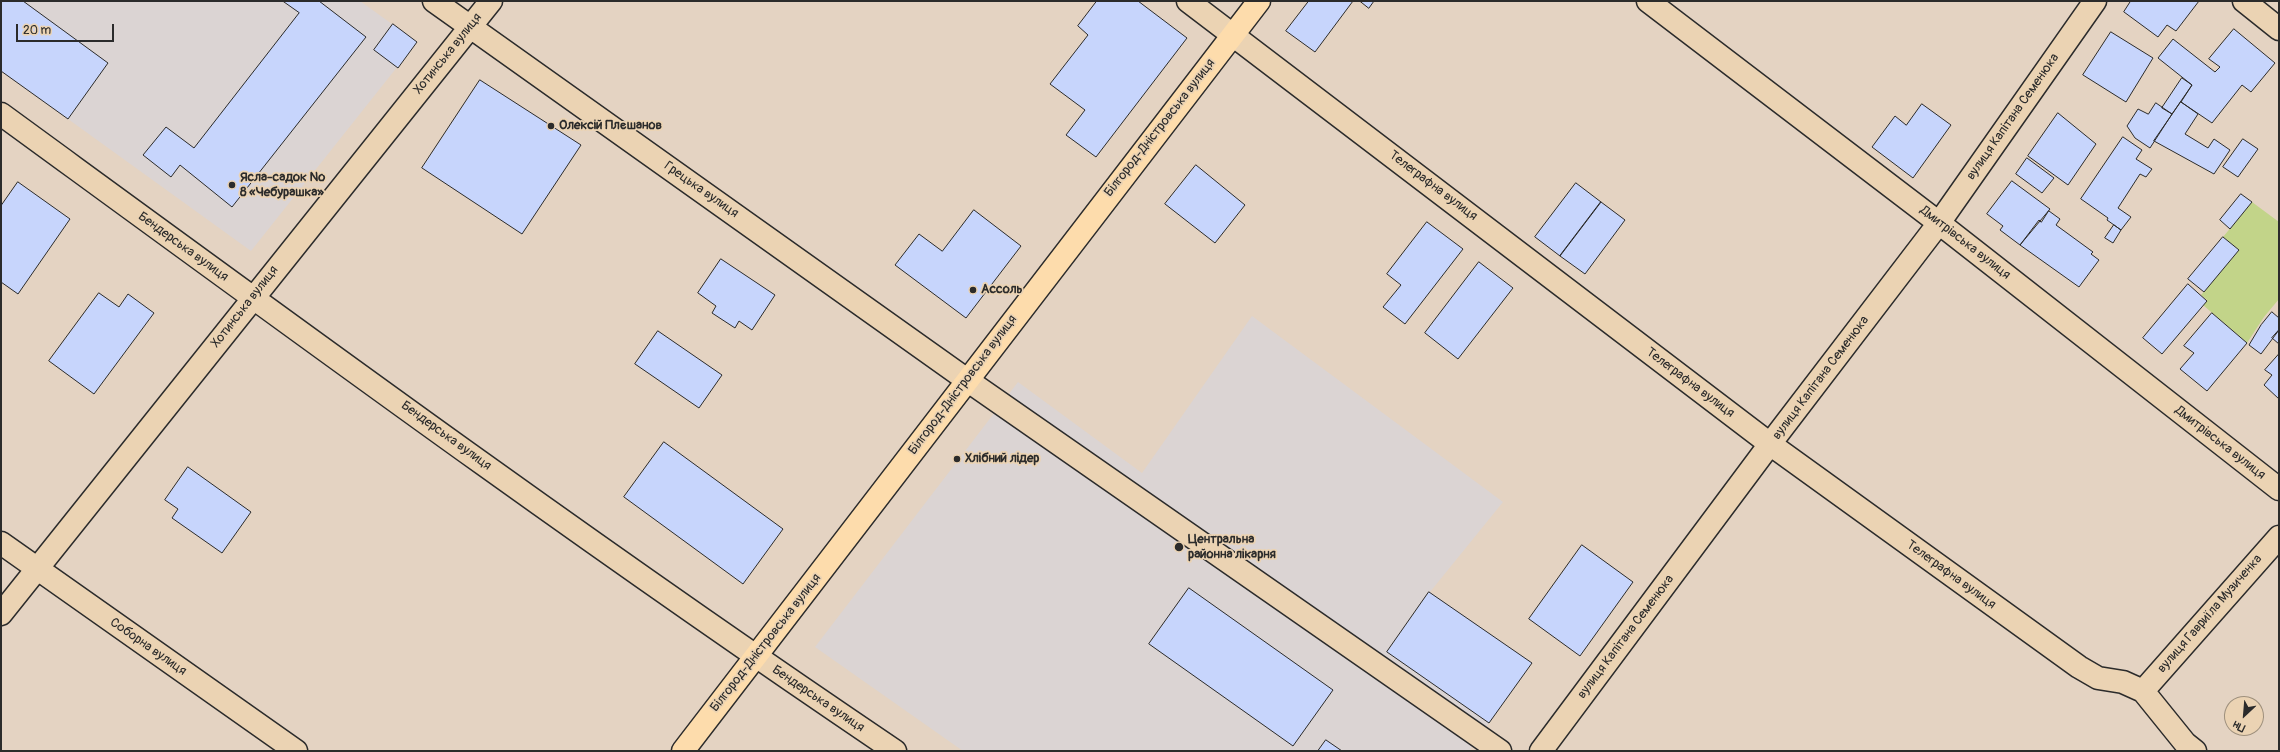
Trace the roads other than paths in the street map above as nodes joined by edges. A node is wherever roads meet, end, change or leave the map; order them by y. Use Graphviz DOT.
graph roads {
  1 [pos="434,1"];
  2 [pos="491,1"];
  3 [pos="1188,1"];
  4 [pos="1259,1"];
  5 [pos="1648,1"];
  6 [pos="2095,1"];
  7 [pos="2244,1"];
  8 [pos="471,26"];
  9 [pos="2279,29"];
  10 [pos="1233,33"];
  11 [pos="1,114"];
  12 [pos="1939,223"];
  13 [pos="252,298"];
  14 [pos="967,380"];
  15 [pos="1770,444"];
  16 [pos="2279,489"];
  17 [pos="2279,537"];
  18 [pos="1,543"];
  19 [pos="38,570"];
  20 [pos="1,614"];
  21 [pos="756,658"];
  22 [pos="2143,692"];
  23 [pos="296,751"];
  24 [pos="683,751"];
  25 [pos="895,751"];
  26 [pos="1500,751"];
  27 [pos="1542,751"];
  28 [pos="2196,751"];
  1 -- 8 [label="street, Грецька вулиця"];
  2 -- 8 [label="street, Хотинська вулиця"];
  3 -- 10 [label="street, Телеграфна вулиця"];
  4 -- 10 [label="main road, Білгород-Дністровська вулиця"];
  5 -- 12 [label="street, Дмитрівська вулиця"];
  6 -- 12 [label="street, вулиця Капітана Семенюка"];
  7 -- 9 [label="street"];
  8 -- 13 [label="street, Хотинська вулиця"];
  8 -- 14 [label="street, Грецька вулиця"];
  10 -- 14 [label="main road, Білгород-Дністровська вулиця"];
  10 -- 15 [label="street, Телеграфна вулиця"];
  11 -- 13 [label="street, Бендерська вулиця"];
  12 -- 15 [label="street, вулиця Капітана Семенюка"];
  12 -- 16 [label="street, Дмитрівська вулиця"];
  13 -- 19 [label="street, Хотинська вулиця"];
  13 -- 21 [label="street, Бендерська вулиця"];
  14 -- 21 [label="main road, Білгород-Дністровська вулиця"];
  14 -- 26 [label="street, Грецька вулиця"];
  15 -- 22 [label="street, Телеграфна вулиця"];
  15 -- 27 [label="street, вулиця Капітана Семенюка"];
  17 -- 22 [label="street, вулиця Гавриїла Музиченка"];
  18 -- 19 [label="street, Соборна вулиця"];
  19 -- 20 [label="street, Хотинська вулиця"];
  19 -- 23 [label="street, Соборна вулиця"];
  21 -- 24 [label="main road, Білгород-Дністровська вулиця"];
  21 -- 25 [label="street, Бендерська вулиця"];
  22 -- 28 [label="street, Телеграфна вулиця"];
}
